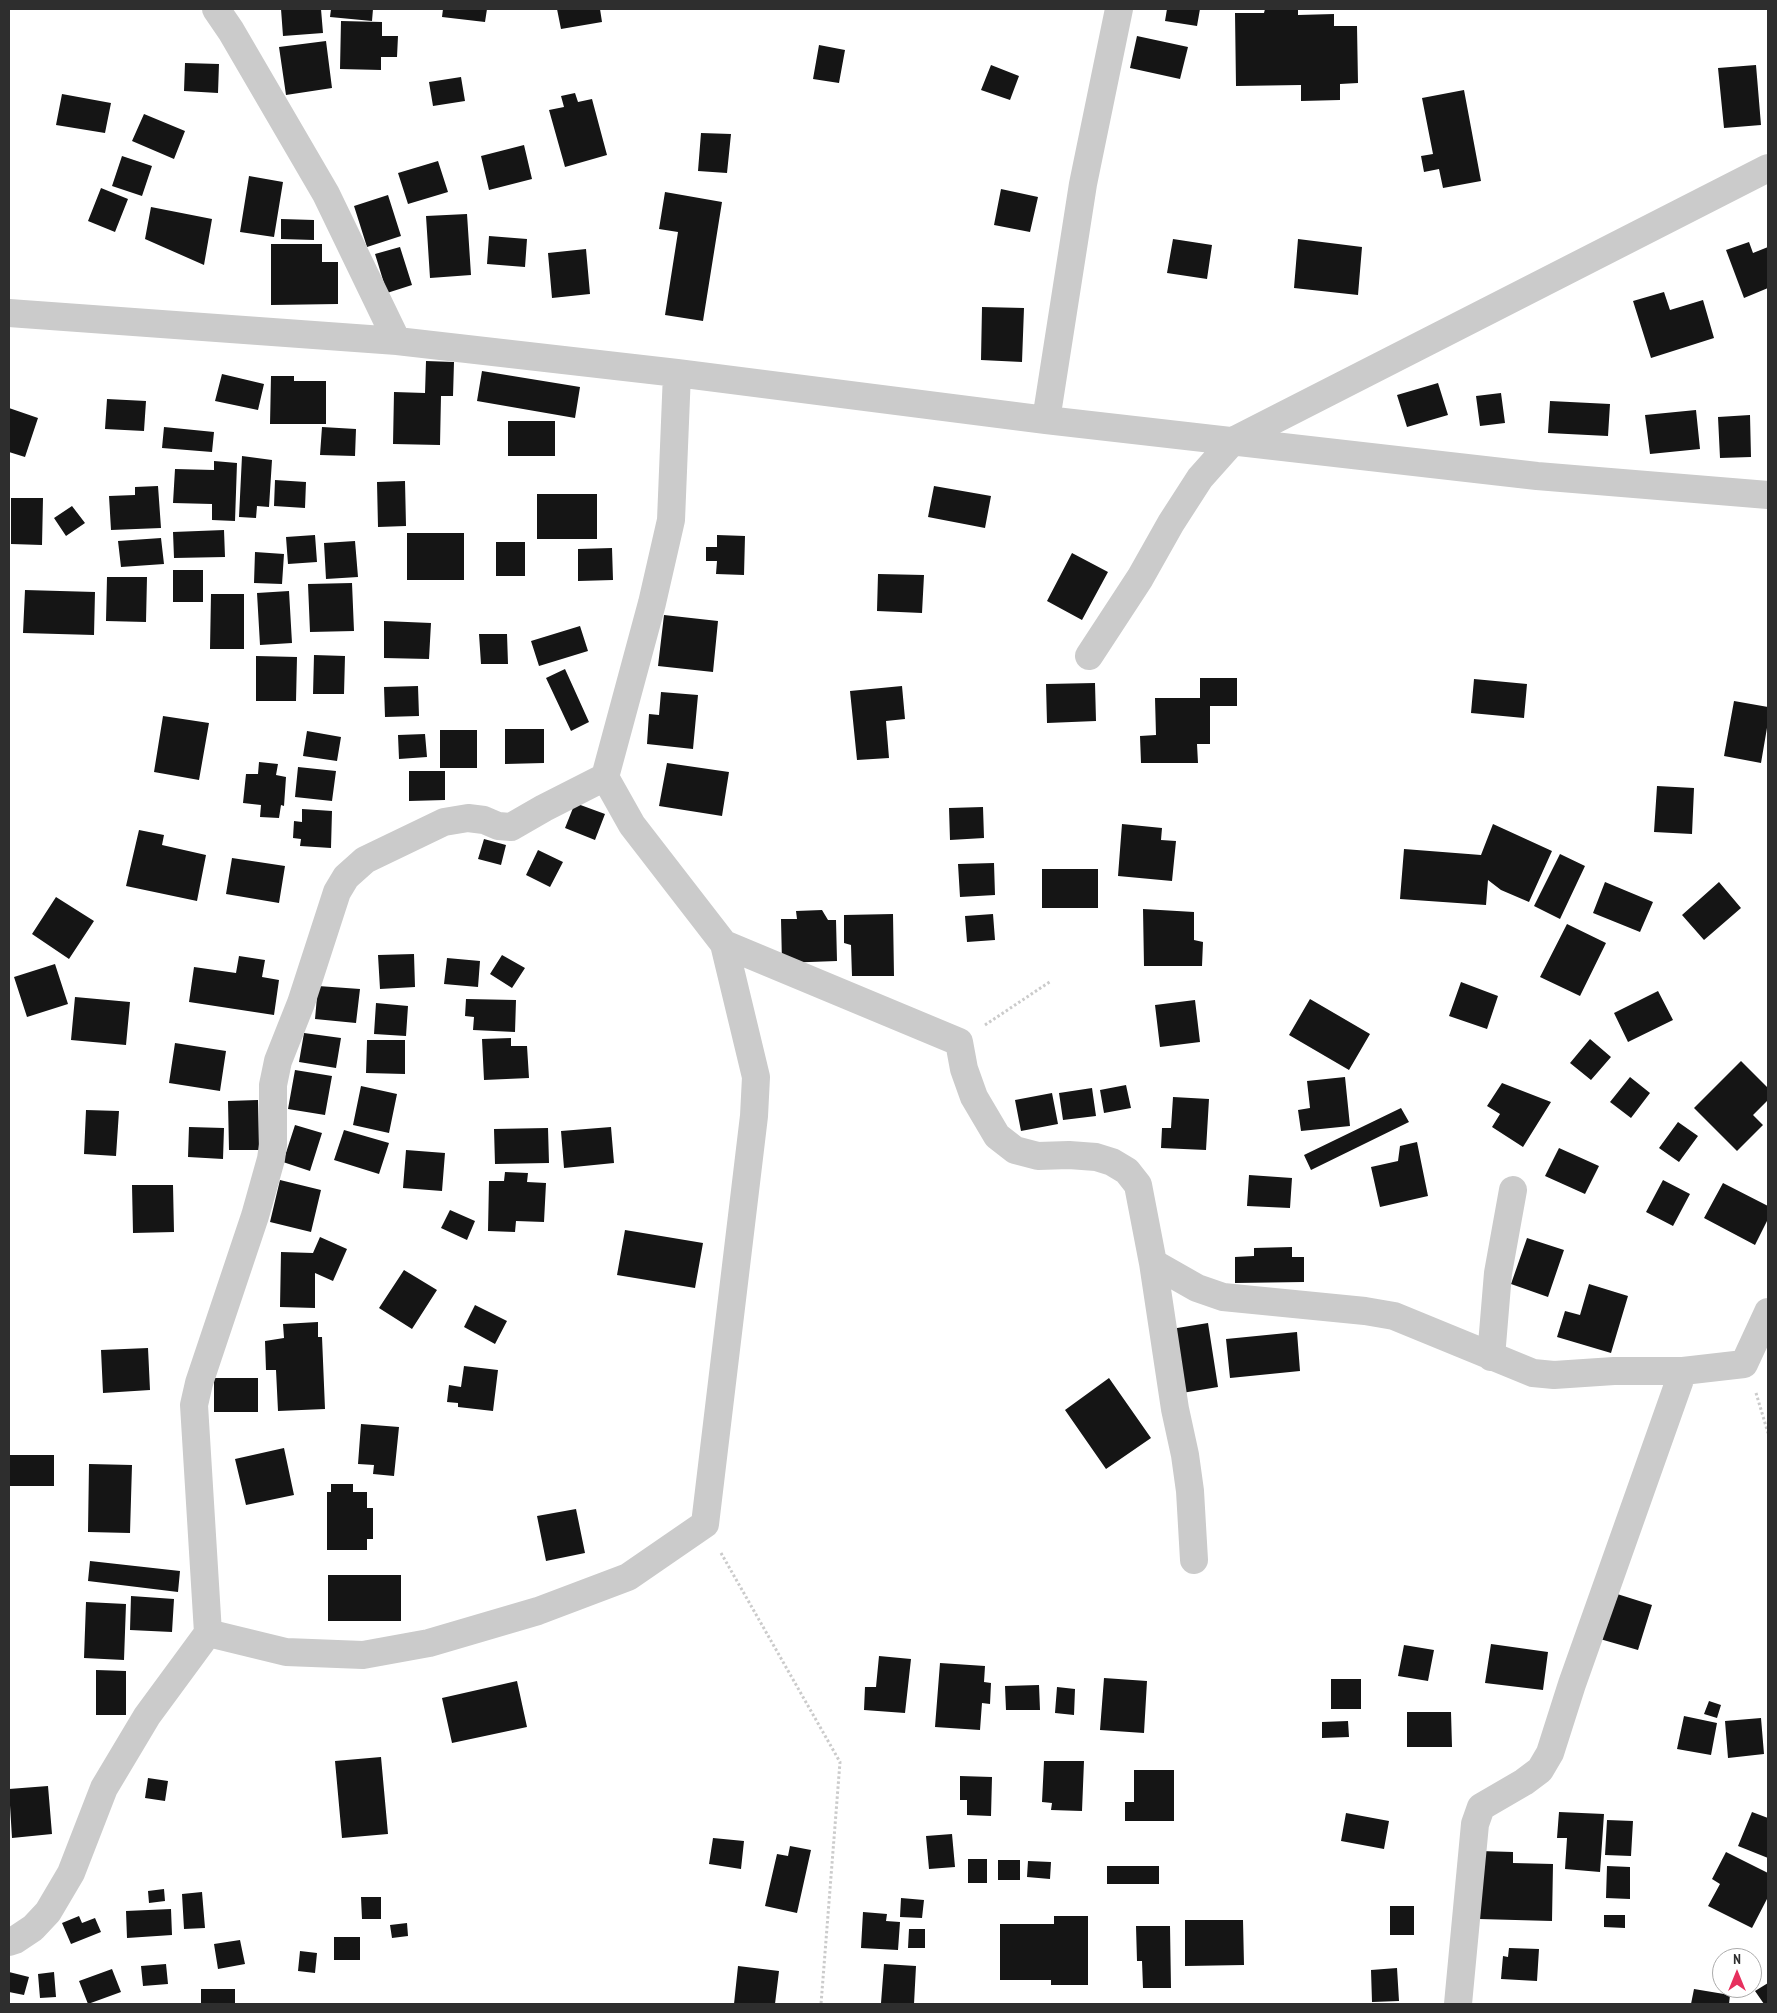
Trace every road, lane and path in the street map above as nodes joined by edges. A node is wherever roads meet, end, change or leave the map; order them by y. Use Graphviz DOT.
graph roads {
  1 [pos="216,9"];
  2 [pos="1119,9"];
  3 [pos="1768,168"];
  4 [pos="9,313"];
  5 [pos="396,341"];
  6 [pos="677,373"];
  7 [pos="1046,420"];
  8 [pos="1233,441"];
  9 [pos="1768,495"];
  10 [pos="1089,656"];
  11 [pos="605,777"];
  12 [pos="724,944"];
  13 [pos="1051,981"];
  14 [pos="959,1042"];
  15 [pos="1513,1190"];
  16 [pos="1153,1263"];
  17 [pos="1768,1312"];
  18 [pos="1491,1357"];
  19 [pos="1744,1364"];
  20 [pos="1682,1372"];
  21 [pos="1768,1433"];
  22 [pos="705,1524"];
  23 [pos="1194,1560"];
  24 [pos="208,1633"];
  25 [pos="9,1942"];
  26 [pos="820,2004"];
  27 [pos="1458,2004"];
  1 -- 5 [label="street"];
  2 -- 7 [label="street"];
  3 -- 8 [label="street"];
  4 -- 5 [label="street"];
  5 -- 6 [label="street"];
  6 -- 7 [label="street"];
  6 -- 11 [label="street"];
  7 -- 8 [label="street"];
  8 -- 9 [label="street"];
  8 -- 10 [label="street"];
  11 -- 12 [label="street"];
  11 -- 24 [label="street"];
  12 -- 14 [label="street"];
  12 -- 22 [label="street"];
  13 -- 14 [label="path"];
  14 -- 16 [label="street"];
  15 -- 18 [label="street"];
  16 -- 18 [label="street"];
  16 -- 23 [label="street"];
  17 -- 19 [label="street"];
  18 -- 20 [label="street"];
  19 -- 20 [label="street"];
  19 -- 21 [label="path"];
  20 -- 27 [label="street"];
  22 -- 24 [label="street"];
  22 -- 26 [label="path"];
  24 -- 25 [label="street"];
}
